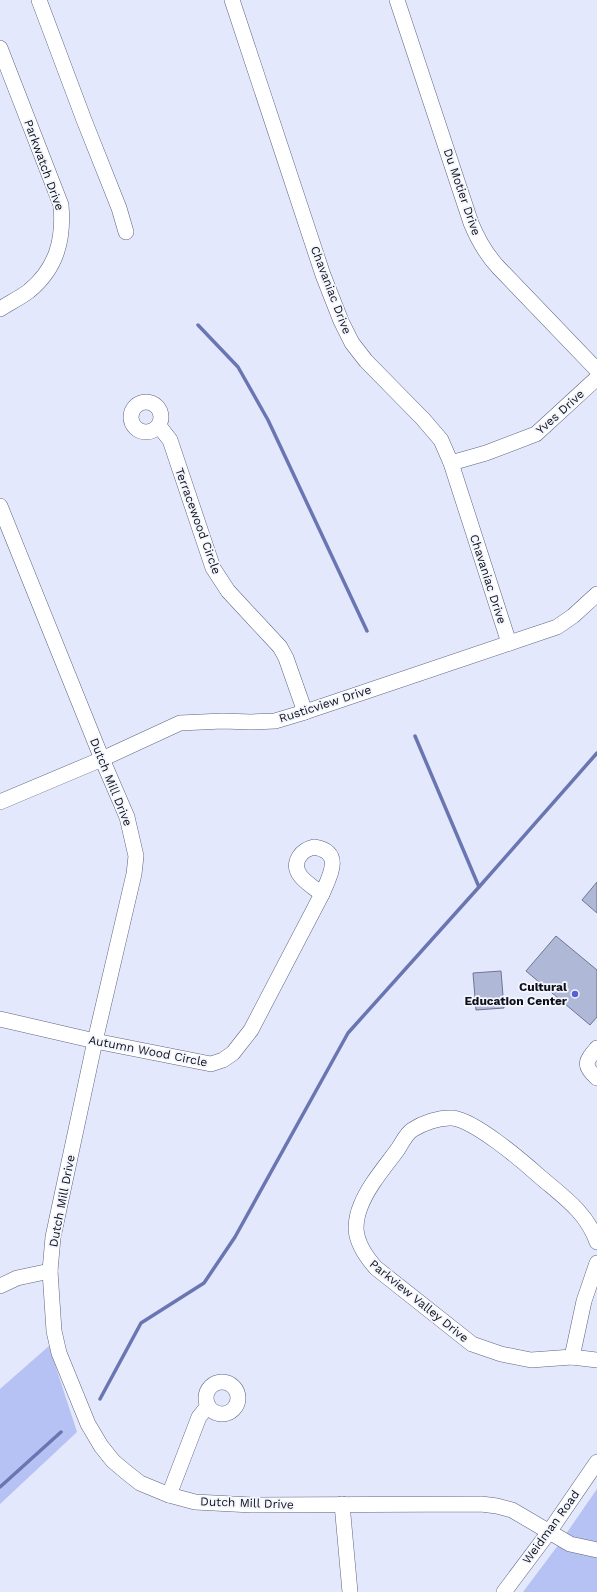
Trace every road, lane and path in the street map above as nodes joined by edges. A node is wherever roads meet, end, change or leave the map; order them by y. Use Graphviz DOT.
graph roads {
  1 [pos="39,0"];
  2 [pos="232,0"];
  3 [pos="397,0"];
  4 [pos="0,48"];
  5 [pos="126,232"];
  6 [pos="0,309"];
  7 [pos="597,370"];
  8 [pos="597,378"];
  9 [pos="159,426"];
  10 [pos="451,463"];
  11 [pos="0,506"];
  12 [pos="597,594"];
  13 [pos="508,643"];
  14 [pos="305,712"];
  15 [pos="102,759"];
  16 [pos="0,802"];
  17 [pos="322,894"];
  18 [pos="0,1019"];
  19 [pos="94,1041"];
  20 [pos="597,1048"];
  21 [pos="597,1078"];
  22 [pos="597,1242"];
  23 [pos="597,1263"];
  24 [pos="50,1271"];
  25 [pos="0,1286"];
  26 [pos="572,1357"];
  27 [pos="597,1360"];
  28 [pos="208,1406"];
  29 [pos="597,1462"];
  30 [pos="169,1495"];
  31 [pos="342,1504"];
  32 [pos="549,1532"];
  33 [pos="597,1550"];
  34 [pos="350,1592"];
  35 [pos="504,1592"];
  1 -- 5 [label="street"];
  2 -- 10 [label="street, Chavaniac Drive"];
  3 -- 7 [label="street, Du Motier Drive"];
  4 -- 6 [label="street, Parkwatch Drive"];
  8 -- 10 [label="street, Yves Drive"];
  9 -- 14 [label="street, Terracewood Circle"];
  10 -- 13 [label="street, Chavaniac Drive"];
  11 -- 15 [label="street, Dutch Mill Drive"];
  12 -- 13 [label="street, Rusticview Drive"];
  13 -- 14 [label="street, Rusticview Drive"];
  14 -- 15 [label="street, Rusticview Drive"];
  15 -- 16 [label="street, Rusticview Drive"];
  15 -- 19 [label="street, Dutch Mill Drive"];
  17 -- 19 [label="street, Autumn Wood Circle"];
  18 -- 19 [label="street, Autumn Wood Circle"];
  19 -- 24 [label="street, Dutch Mill Drive"];
  20 -- 21 [label="street"];
  22 -- 26 [label="street, Parkview Valley Drive"];
  23 -- 26 [label="street"];
  24 -- 25 [label="street"];
  24 -- 30 [label="street, Dutch Mill Drive"];
  26 -- 27 [label="street, Parkview Valley Drive"];
  28 -- 30 [label="street"];
  29 -- 32 [label="street, Weidman Road"];
  30 -- 31 [label="street, Dutch Mill Drive"];
  31 -- 32 [label="street, Dutch Mill Drive"];
  31 -- 34 [label="street"];
  32 -- 33 [label="street, Dutch Mill Drive"];
  32 -- 35 [label="street, Weidman Road"];
}
